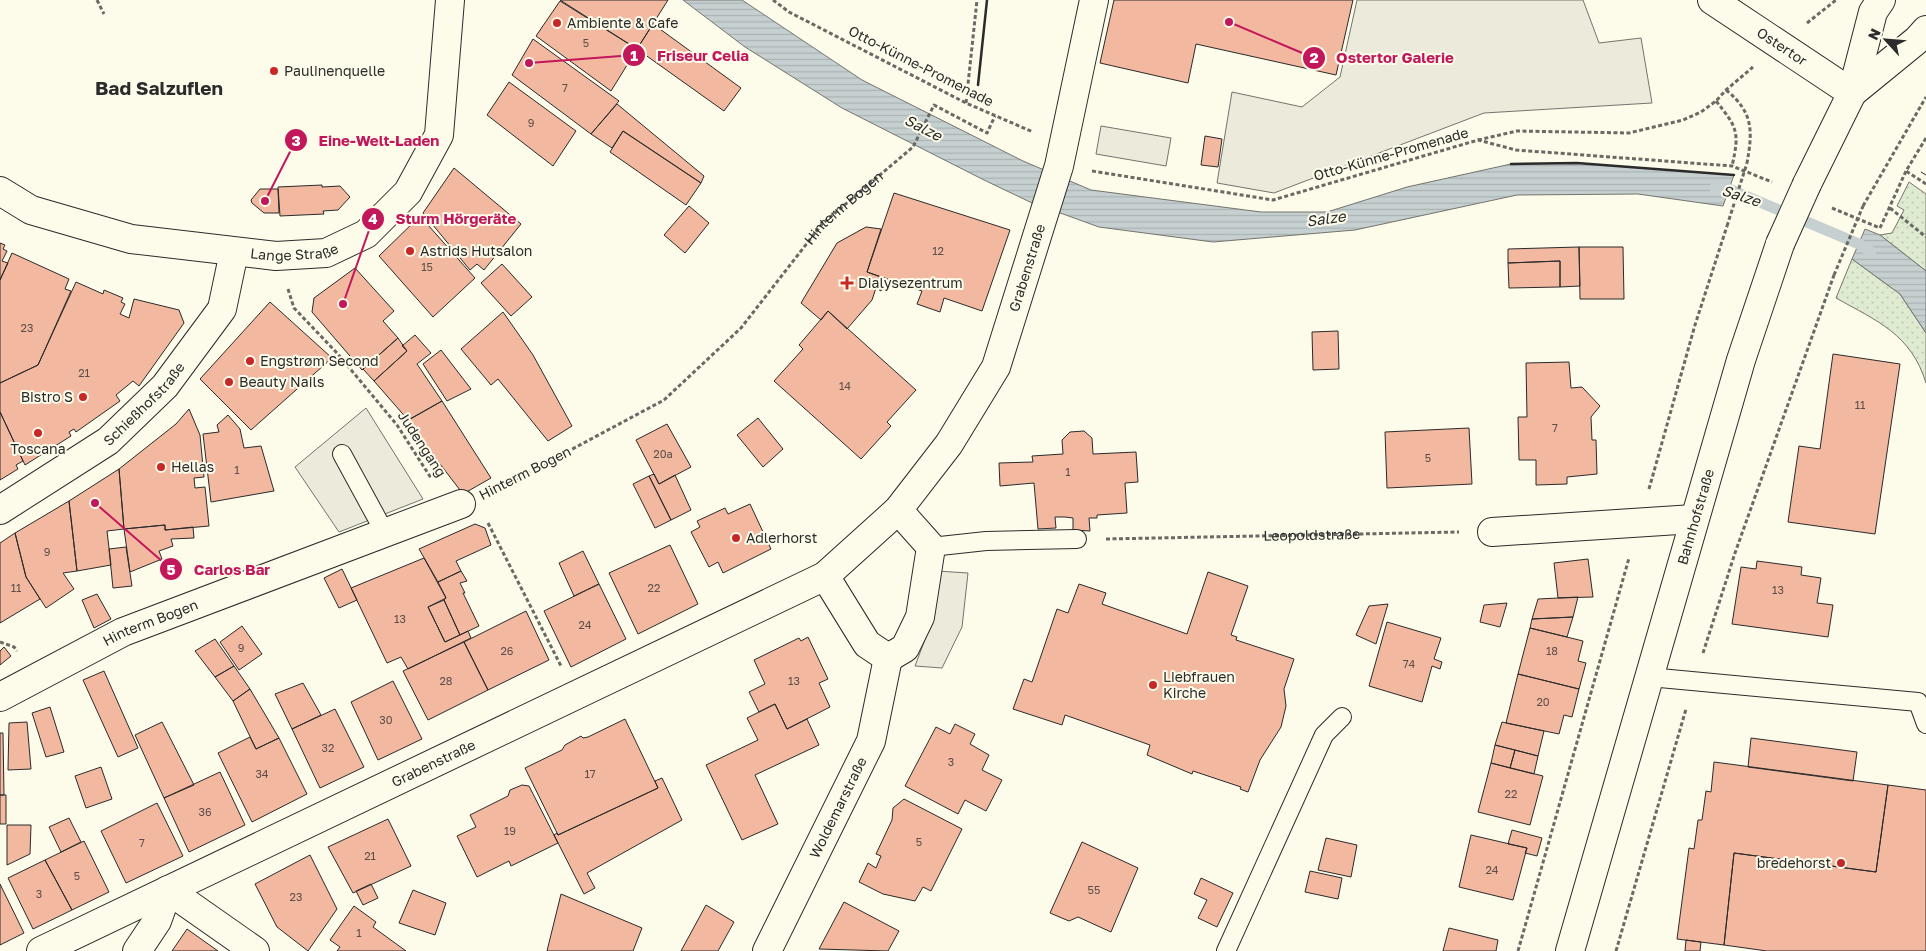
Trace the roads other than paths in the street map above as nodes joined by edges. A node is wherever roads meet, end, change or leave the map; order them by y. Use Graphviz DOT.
graph roads {
  1 [pos="450,0"];
  2 [pos="1094,0"];
  3 [pos="1712,0"];
  4 [pos="1880,0"];
  5 [pos="1926,30"];
  6 [pos="1852,93"];
  7 [pos="0,191"];
  8 [pos="234,252"];
  9 [pos="342,454"];
  10 [pos="461,504"];
  11 [pos="0,510"];
  12 [pos="898,510"];
  13 [pos="1694,519"];
  14 [pos="1492,532"];
  15 [pos="385,533"];
  16 [pos="1078,539"];
  17 [pos="931,547"];
  18 [pos="825,576"];
  19 [pos="888,658"];
  20 [pos="1649,677"];
  21 [pos="0,698"];
  22 [pos="1342,717"];
  23 [pos="1926,724"];
  24 [pos="168,890"];
  25 [pos="41,951"];
  26 [pos="137,951"];
  27 [pos="255,951"];
  28 [pos="767,951"];
  29 [pos="1226,951"];
  30 [pos="1570,951"];
  1 -- 8 [label="street, Lange Straße"];
  2 -- 12 [label="street, Grabenstraße"];
  3 -- 6 [label="street, Ostertor"];
  4 -- 6 [label="street"];
  5 -- 6 [label="street"];
  6 -- 13 [label="street, Bahnhofstraße, bridge"];
  7 -- 8 [label="street, Lange Straße"];
  8 -- 11 [label="street, Schießhofstraße"];
  9 -- 15 [label="lane"];
  10 -- 15 [label="street, Hinterm Bogen"];
  12 -- 17 [label="street"];
  12 -- 18 [label="street, Grabenstraße"];
  13 -- 14 [label="street"];
  13 -- 20 [label="street, Bahnhofstraße"];
  15 -- 21 [label="street, Hinterm Bogen"];
  16 -- 17 [label="lane"];
  17 -- 19 [label="street"];
  18 -- 19 [label="street"];
  18 -- 24 [label="street, Grabenstraße"];
  19 -- 28 [label="street, Woldemarstraße"];
  20 -- 23 [label="lane"];
  20 -- 30 [label="street, Bahnhofstraße"];
  22 -- 29 [label="lane"];
  24 -- 25 [label="street, Grabenstraße"];
  24 -- 26 [label="street"];
  24 -- 27 [label="street"];
}
